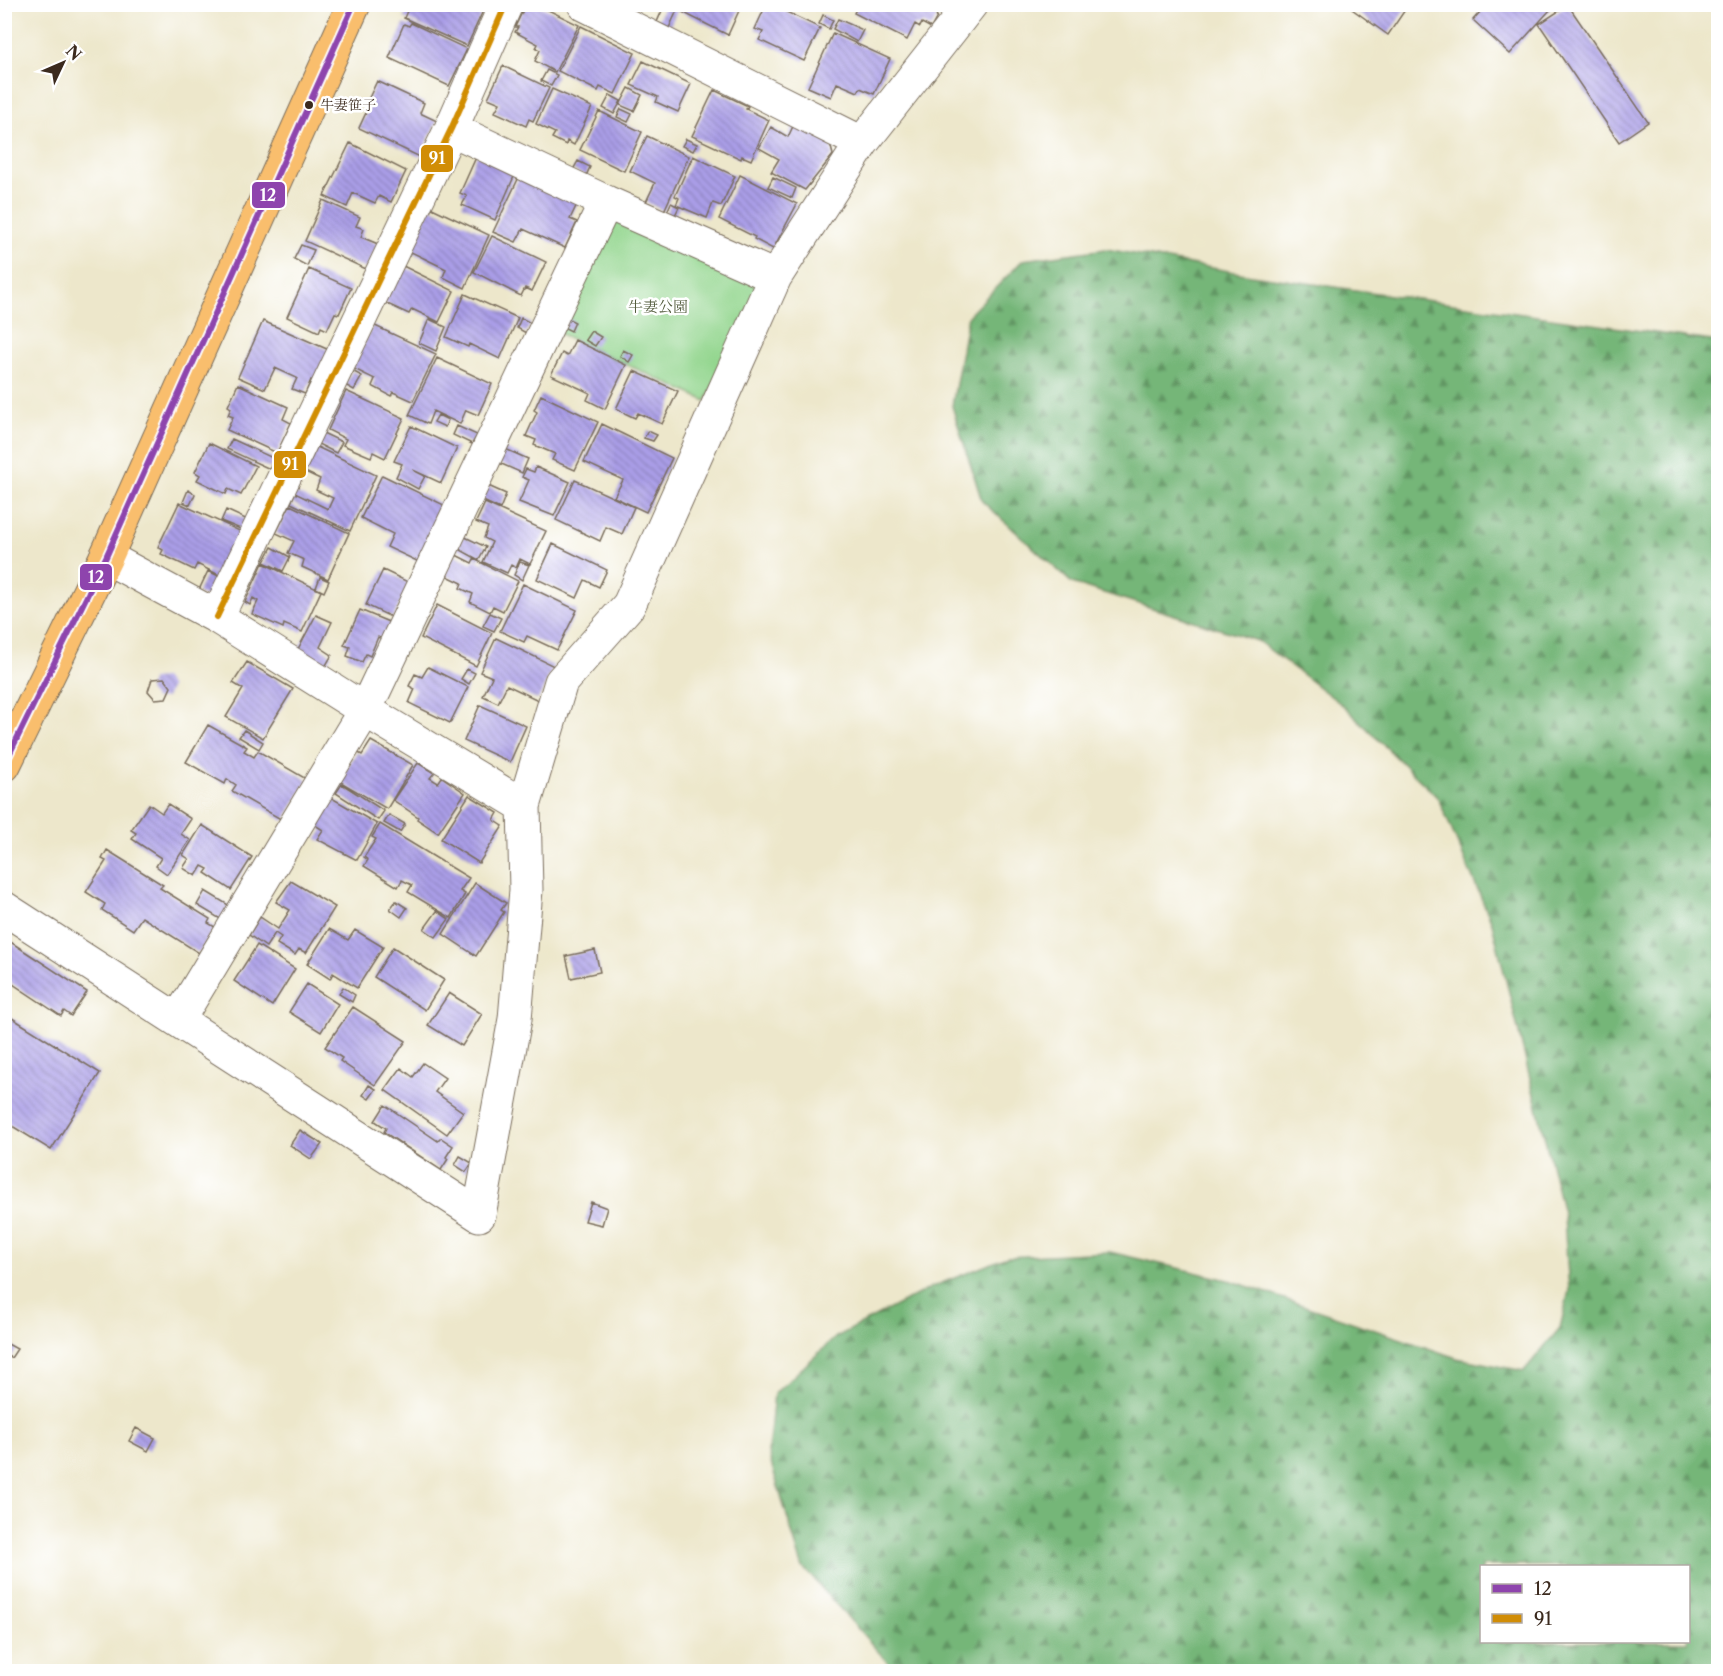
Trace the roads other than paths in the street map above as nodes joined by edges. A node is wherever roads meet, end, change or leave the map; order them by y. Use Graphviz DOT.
graph roads {
  1 [pos="354,4"];
  2 [pos="506,4"];
  3 [pos="584,4"];
  4 [pos="971,4"];
  5 [pos="451,129"];
  6 [pos="862,143"];
  7 [pos="606,202"];
  8 [pos="775,277"];
  9 [pos="106,557"];
  10 [pos="217,617"];
  11 [pos="365,710"];
  12 [pos="4,765"];
  13 [pos="524,806"];
  14 [pos="4,908"];
  15 [pos="178,1020"];
  1 -- 9 [label="main road"];
  2 -- 5 [label="street"];
  3 -- 6 [label="street"];
  4 -- 6 [label="street"];
  5 -- 7 [label="street"];
  5 -- 10 [label="street"];
  6 -- 8 [label="street"];
  7 -- 8 [label="street"];
  7 -- 11 [label="street"];
  8 -- 13 [label="street"];
  9 -- 10 [label="street"];
  9 -- 12 [label="main road"];
  10 -- 11 [label="street"];
  11 -- 13 [label="street"];
  11 -- 15 [label="street"];
  13 -- 15 [label="street"];
  14 -- 15 [label="street"];
}
